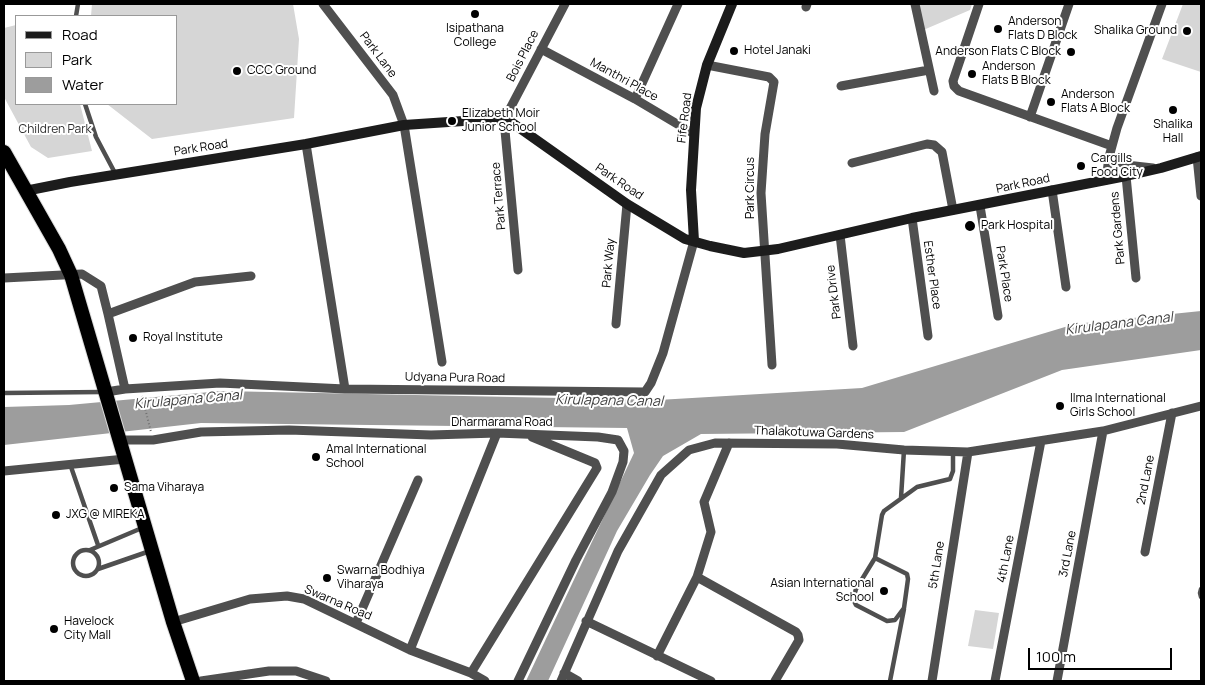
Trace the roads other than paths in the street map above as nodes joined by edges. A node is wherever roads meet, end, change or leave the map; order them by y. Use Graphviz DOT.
graph roads {
  1 [pos="323,4"];
  2 [pos="565,4"];
  3 [pos="678,4"];
  4 [pos="732,4"];
  5 [pos="915,4"];
  6 [pos="979,4"];
  7 [pos="1069,4"];
  8 [pos="1162,4"];
  9 [pos="541,49"];
  10 [pos="707,65"];
  11 [pos="930,70"];
  12 [pos="841,86"];
  13 [pos="934,91"];
  14 [pos="635,99"];
  15 [pos="85,105"];
  16 [pos="1030,117"];
  17 [pos="504,120"];
  18 [pos="404,126"];
  19 [pos="694,134"];
  20 [pos="306,144"];
  21 [pos="1112,146"];
  22 [pos="1109,156"];
  23 [pos="1199,157"];
  24 [pos="5,158"];
  25 [pos="852,163"];
  26 [pos="1161,168"];
  27 [pos="116,174"];
  28 [pos="1126,176"];
  29 [pos="1106,180"];
  30 [pos="1052,190"];
  31 [pos="25,191"];
  32 [pos="1201,196"];
  33 [pos="627,204"];
  34 [pos="980,206"];
  35 [pos="953,210"];
  36 [pos="912,218"];
  37 [pos="840,235"];
  38 [pos="694,241"];
  39 [pos="766,251"];
  40 [pos="518,270"];
  41 [pos="71,275"];
  42 [pos="251,276"];
  43 [pos="4,278"];
  44 [pos="1136,278"];
  45 [pos="1066,287"];
  46 [pos="108,314"];
  47 [pos="998,316"];
  48 [pos="616,324"];
  49 [pos="928,336"];
  50 [pos="853,346"];
  51 [pos="442,362"];
  52 [pos="772,365"];
  53 [pos="125,389"];
  54 [pos="345,389"];
  55 [pos="4,393"];
  56 [pos="106,393"];
  57 [pos="1201,406"];
  58 [pos="1172,413"];
  59 [pos="1103,431"];
  60 [pos="497,433"];
  61 [pos="526,434"];
  62 [pos="119,437"];
  63 [pos="1042,441"];
  64 [pos="728,443"];
  65 [pos="904,450"];
  66 [pos="953,452"];
  67 [pos="968,452"];
  68 [pos="125,459"];
  69 [pos="70,464"];
  70 [pos="4,471"];
  71 [pos="418,480"];
  72 [pos="901,498"];
  73 [pos="145,527"];
  74 [pos="98,545"];
  75 [pos="90,550"];
  76 [pos="152,550"];
  77 [pos="1145,552"];
  78 [pos="875,558"];
  79 [pos="98,570"];
  80 [pos="697,577"];
  81 [pos="1201,589"];
  82 [pos="1201,597"];
  83 [pos="904,608"];
  84 [pos="586,621"];
  85 [pos="173,622"];
  86 [pos="356,623"];
  87 [pos="410,650"];
  88 [pos="657,656"];
  89 [pos="296,671"];
  90 [pos="471,673"];
  91 [pos="562,677"];
  92 [pos="193,681"];
  93 [pos="201,681"];
  94 [pos="297,681"];
  95 [pos="326,681"];
  96 [pos="485,681"];
  97 [pos="518,681"];
  98 [pos="578,681"];
  99 [pos="711,681"];
  100 [pos="775,681"];
  101 [pos="890,681"];
  102 [pos="932,681"];
  103 [pos="995,681"];
  104 [pos="1056,681"];
  1 -- 18 [label="street, Park Lane"];
  2 -- 9 [label="street, Bois Place"];
  3 -- 14 [label="street"];
  4 -- 10 [label="main road, Fife Road"];
  5 -- 11 [label="street"];
  6 -- 16 [label="street"];
  7 -- 16 [label="street"];
  8 -- 21 [label="street"];
  9 -- 14 [label="street, Manthri Place"];
  9 -- 17 [label="street, Bois Place"];
  10 -- 19 [label="main road, Fife Road"];
  10 -- 39 [label="street, Park Circus"];
  11 -- 12 [label="street"];
  11 -- 13 [label="street"];
  14 -- 19 [label="street, Manthri Place"];
  15 -- 27 [label="lane"];
  16 -- 21 [label="street"];
  17 -- 18 [label="main road, Park Road"];
  17 -- 33 [label="main road, Park Road"];
  17 -- 40 [label="street, Park Terrace"];
  18 -- 20 [label="main road, Park Road"];
  18 -- 51 [label="street, Park Lane"];
  19 -- 38 [label="main road, Fife Road"];
  20 -- 27 [label="main road, Park Road"];
  20 -- 54 [label="street"];
  21 -- 22 [label="street"];
  22 -- 26 [label="street"];
  22 -- 29 [label="street"];
  23 -- 26 [label="main road, Park Road"];
  23 -- 32 [label="street"];
  24 -- 31 [label="highway"];
  25 -- 35 [label="street"];
  26 -- 28 [label="main road, Park Road"];
  27 -- 31 [label="main road, Park Road"];
  28 -- 29 [label="main road, Park Road"];
  28 -- 44 [label="street, Park Gardens"];
  29 -- 30 [label="main road, Park Road"];
  30 -- 34 [label="main road, Park Road"];
  30 -- 45 [label="street"];
  31 -- 41 [label="highway"];
  33 -- 38 [label="main road, Park Road"];
  33 -- 48 [label="street, Park Way"];
  34 -- 35 [label="main road, Park Road"];
  34 -- 47 [label="street, Park Place"];
  35 -- 36 [label="main road, Park Road"];
  36 -- 37 [label="main road, Park Road"];
  36 -- 49 [label="street, Esther Place"];
  37 -- 39 [label="main road, Park Road"];
  37 -- 50 [label="street, Park Drive"];
  38 -- 39 [label="main road, Park Road"];
  38 -- 54 [label="street, Udyana Pura Road"];
  39 -- 52 [label="street, Park Circus"];
  41 -- 43 [label="street"];
  41 -- 46 [label="street"];
  41 -- 56 [label="highway"];
  42 -- 46 [label="street"];
  46 -- 53 [label="street"];
  53 -- 54 [label="street, Udyana Pura Road"];
  53 -- 56 [label="street, Udyana Pura Road"];
  55 -- 56 [label="lane"];
  56 -- 62 [label="highway"];
  57 -- 58 [label="street, Thalakotuwa Gardens"];
  58 -- 59 [label="street, Thalakotuwa Gardens"];
  58 -- 77 [label="street, 2nd Lane"];
  59 -- 63 [label="street, Thalakotuwa Gardens"];
  59 -- 104 [label="street, 3rd Lane"];
  60 -- 61 [label="street, Dharmarama Road"];
  60 -- 62 [label="street, Dharmarama Road"];
  60 -- 87 [label="street"];
  61 -- 90 [label="street"];
  61 -- 97 [label="street, Dharmarama Road"];
  62 -- 68 [label="highway"];
  63 -- 67 [label="street, Thalakotuwa Gardens"];
  63 -- 103 [label="street, 4th Lane"];
  64 -- 65 [label="street, Thalakotuwa Gardens"];
  64 -- 80 [label="street"];
  64 -- 84 [label="street, Thalakotuwa Gardens"];
  65 -- 66 [label="street, Thalakotuwa Gardens"];
  65 -- 72 [label="lane"];
  66 -- 67 [label="street, Thalakotuwa Gardens"];
  66 -- 72 [label="lane"];
  67 -- 102 [label="street, 5th Lane"];
  68 -- 69 [label="street"];
  68 -- 73 [label="highway"];
  69 -- 70 [label="street"];
  69 -- 74 [label="lane"];
  71 -- 86 [label="street"];
  72 -- 78 [label="lane"];
  73 -- 74 [label="lane"];
  73 -- 76 [label="highway"];
  74 -- 75 [label="lane"];
  75 -- 79 [label="lane"];
  75 -- 79 [label="lane"];
  76 -- 79 [label="lane"];
  76 -- 85 [label="highway"];
  78 -- 83 [label="lane"];
  78 -- 83 [label="lane"];
  80 -- 88 [label="street"];
  80 -- 100 [label="street"];
  81 -- 82 [label="lane"];
  83 -- 101 [label="lane"];
  84 -- 88 [label="street"];
  84 -- 91 [label="street, Thalakotuwa Gardens"];
  85 -- 86 [label="street, Swarna Road"];
  85 -- 92 [label="highway"];
  86 -- 87 [label="street, Swarna Road"];
  87 -- 90 [label="street, Swarna Road"];
  88 -- 99 [label="street"];
  89 -- 93 [label="street"];
  89 -- 94 [label="street"];
  89 -- 95 [label="street"];
  90 -- 96 [label="street, Swarna Road"];
  91 -- 98 [label="street"];
}
